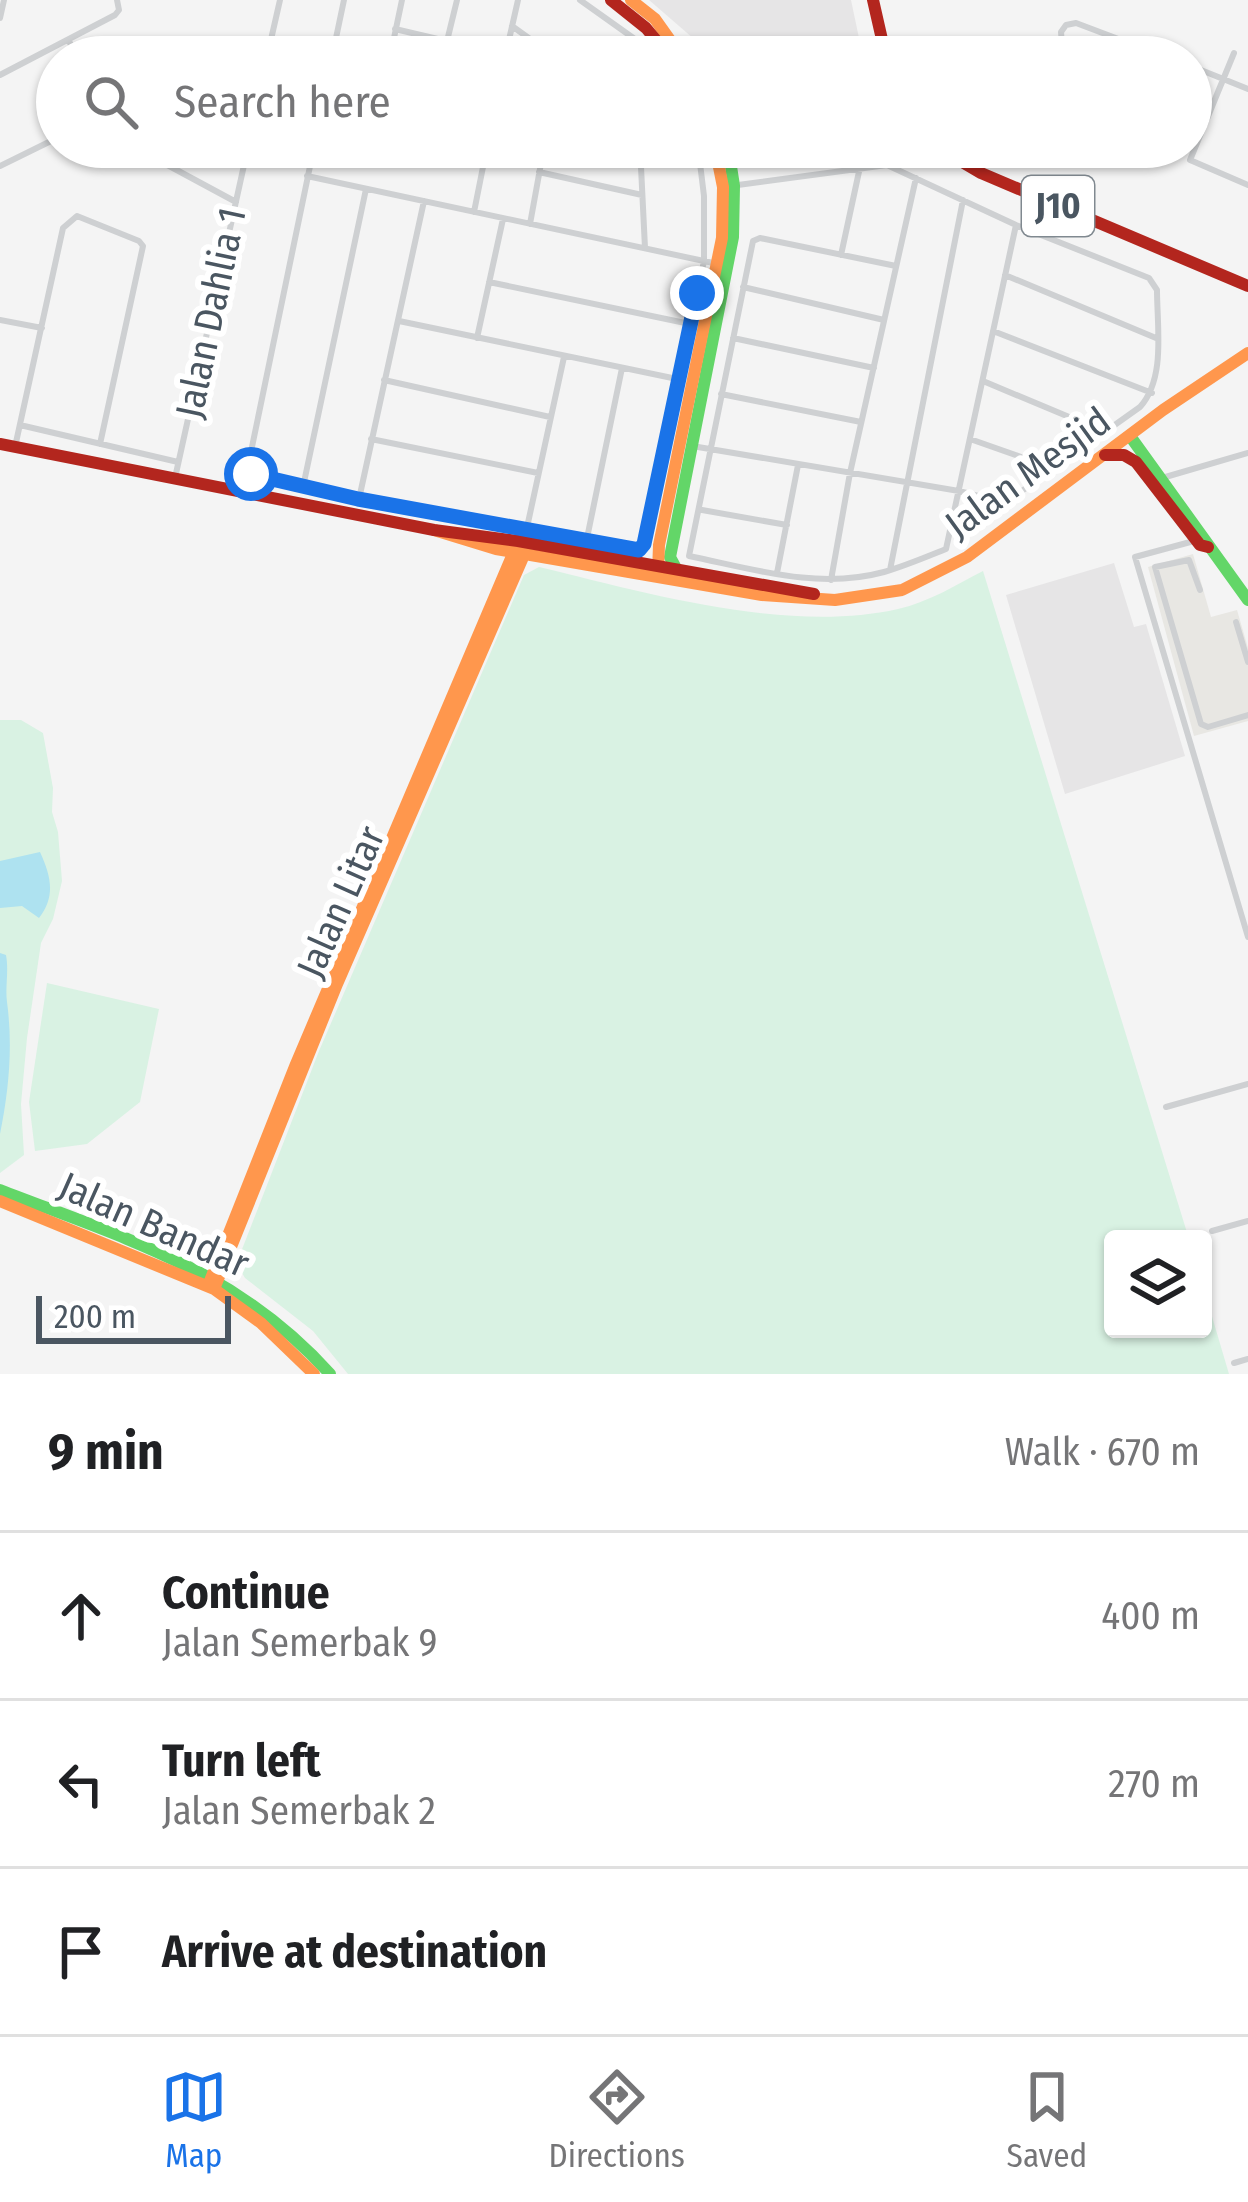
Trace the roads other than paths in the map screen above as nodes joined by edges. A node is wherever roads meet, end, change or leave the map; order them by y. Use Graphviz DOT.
graph roads {
  1 [pos="4,0"];
  2 [pos="117,0"];
  3 [pos="280,0"];
  4 [pos="344,0"];
  5 [pos="402,0"];
  6 [pos="457,0"];
  7 [pos="518,0"];
  8 [pos="580,0"];
  9 [pos="611,0"];
  10 [pos="631,0"];
  11 [pos="873,0"];
  12 [pos="0,18"];
  13 [pos="512,26"];
  14 [pos="395,29"];
  15 [pos="76,36"];
  16 [pos="272,36"];
  17 [pos="336,36"];
  18 [pos="394,36"];
  19 [pos="425,36"];
  20 [pos="448,36"];
  21 [pos="510,36"];
  22 [pos="526,36"];
  23 [pos="631,36"];
  24 [pos="653,36"];
  25 [pos="667,36"];
  26 [pos="881,36"];
  27 [pos="1061,36"];
  28 [pos="1110,36"];
  29 [pos="1234,53"];
  30 [pos="36,56"];
  31 [pos="0,74"];
  32 [pos="1212,75"];
  33 [pos="1222,79"];
  34 [pos="1248,89"];
  35 [pos="1212,104"];
  36 [pos="36,148"];
  37 [pos="0,166"];
  38 [pos="173,168"];
  39 [pos="243,168"];
  40 [pos="310,168"];
  41 [pos="483,168"];
  42 [pos="540,168"];
  43 [pos="641,168"];
  44 [pos="701,168"];
  45 [pos="722,168"];
  46 [pos="729,168"];
  47 [pos="853,168"];
  48 [pos="860,168"];
  49 [pos="893,168"];
  50 [pos="973,168"];
  51 [pos="1209,168"];
  52 [pos="539,172"];
  53 [pos="308,176"];
  54 [pos="916,177"];
  55 [pos="1248,185"];
  56 [pos="729,187"];
  57 [pos="366,189"];
  58 [pos="643,195"];
  59 [pos="963,200"];
  60 [pos="424,201"];
  61 [pos="236,202"];
  62 [pos="474,212"];
  63 [pos="503,218"];
  64 [pos="530,224"];
  65 [pos="1016,225"];
  66 [pos="645,248"];
  67 [pos="841,255"];
  68 [pos="711,262"];
  69 [pos="896,266"];
  70 [pos="1005,275"];
  71 [pos="489,282"];
  72 [pos="1248,286"];
  73 [pos="743,287"];
  74 [pos="0,320"];
  75 [pos="397,320"];
  76 [pos="884,320"];
  77 [pos="690,324"];
  78 [pos="41,328"];
  79 [pos="993,331"];
  80 [pos="477,338"];
  81 [pos="733,338"];
  82 [pos="1156,338"];
  83 [pos="1248,352"];
  84 [pos="564,357"];
  85 [pos="622,368"];
  86 [pos="874,368"];
  87 [pos="677,379"];
  88 [pos="384,380"];
  89 [pos="982,381"];
  90 [pos="1152,393"];
  91 [pos="721,394"];
  92 [pos="550,417"];
  93 [pos="861,422"];
  94 [pos="20,425"];
  95 [pos="1106,432"];
  96 [pos="1130,436"];
  97 [pos="371,439"];
  98 [pos="970,439"];
  99 [pos="0,444"];
  100 [pos="100,444"];
  101 [pos="692,446"];
  102 [pos="15,447"];
  103 [pos="710,449"];
  104 [pos="1248,453"];
  105 [pos="1105,455"];
  106 [pos="178,462"];
  107 [pos="798,465"];
  108 [pos="1054,470"];
  109 [pos="538,473"];
  110 [pos="850,473"];
  111 [pos="175,478"];
  112 [pos="905,482"];
  113 [pos="1158,482"];
  114 [pos="303,487"];
  115 [pos="959,491"];
  116 [pos="358,499"];
  117 [pos="702,509"];
  118 [pos="787,525"];
  119 [pos="434,530"];
  120 [pos="1203,541"];
  121 [pos="523,543"];
  122 [pos="586,543"];
  123 [pos="497,546"];
  124 [pos="666,546"];
  125 [pos="545,555"];
  126 [pos="1156,567"];
  127 [pos="890,570"];
  128 [pos="678,571"];
  129 [pos="1139,571"];
  130 [pos="512,572"];
  131 [pos="658,572"];
  132 [pos="777,574"];
  133 [pos="831,580"];
  134 [pos="1200,590"];
  135 [pos="1246,594"];
  136 [pos="826,597"];
  137 [pos="1236,622"];
  138 [pos="1248,662"];
  139 [pos="1248,715"];
  140 [pos="1248,937"];
  141 [pos="1248,1084"];
  142 [pos="1166,1107"];
  143 [pos="0,1190"];
  144 [pos="0,1201"];
  145 [pos="1248,1221"];
  146 [pos="1212,1231"];
  147 [pos="222,1260"];
  148 [pos="188,1266"];
  149 [pos="212,1283"];
  150 [pos="234,1290"];
  151 [pos="1248,1359"];
  152 [pos="1234,1363"];
  153 [pos="314,1374"];
  154 [pos="330,1374"];
  1 -- 12 [label="street"];
  2 -- 15 [label="street"];
  3 -- 16 [label="street"];
  4 -- 17 [label="street"];
  5 -- 14 [label="street"];
  6 -- 20 [label="street"];
  7 -- 13 [label="street"];
  8 -- 23 [label="street"];
  9 -- 24 [label="main road"];
  10 -- 25 [label="main road"];
  11 -- 26 [label="main road"];
  13 -- 21 [label="street"];
  13 -- 22 [label="street"];
  14 -- 18 [label="street"];
  14 -- 19 [label="street"];
  27 -- 28 [label="street"];
  29 -- 33 [label="street"];
  30 -- 31 [label="street"];
  32 -- 33 [label="street"];
  33 -- 34 [label="street"];
  33 -- 35 [label="street"];
  36 -- 37 [label="street"];
  38 -- 61 [label="street"];
  39 -- 61 [label="street, Jalan Dahlia 1"];
  40 -- 53 [label="street"];
  41 -- 62 [label="street"];
  42 -- 52 [label="street"];
  43 -- 58 [label="street"];
  44 -- 68 [label="street"];
  45 -- 56 [label="main road"];
  46 -- 56 [label="main road"];
  47 -- 56 [label="street"];
  48 -- 67 [label="street"];
  49 -- 54 [label="street"];
  50 -- 72 [label="main road, J10"];
  51 -- 55 [label="street"];
  52 -- 58 [label="street"];
  52 -- 64 [label="street"];
  53 -- 57 [label="street"];
  53 -- 114 [label="street"];
  54 -- 59 [label="street"];
  54 -- 69 [label="street"];
  56 -- 68 [label="main road"];
  56 -- 101 [label="main road"];
  57 -- 60 [label="street"];
  57 -- 114 [label="street"];
  58 -- 66 [label="street"];
  59 -- 65 [label="street"];
  59 -- 112 [label="street"];
  60 -- 62 [label="street"];
  60 -- 75 [label="street"];
  61 -- 106 [label="street, Jalan Dahlia 1"];
  62 -- 63 [label="street"];
  63 -- 64 [label="street"];
  63 -- 71 [label="street"];
  64 -- 66 [label="street"];
  65 -- 70 [label="street"];
  65 -- 82 [label="street"];
  66 -- 68 [label="street"];
  67 -- 69 [label="street"];
  67 -- 73 [label="street"];
  68 -- 77 [label="street"];
  68 -- 124 [label="main road"];
  69 -- 76 [label="street"];
  70 -- 79 [label="street"];
  70 -- 82 [label="street"];
  71 -- 77 [label="street"];
  71 -- 80 [label="street"];
  73 -- 76 [label="street"];
  73 -- 81 [label="street"];
  74 -- 78 [label="street"];
  75 -- 80 [label="street"];
  75 -- 88 [label="street"];
  76 -- 86 [label="street"];
  77 -- 87 [label="street"];
  78 -- 94 [label="street"];
  78 -- 100 [label="street"];
  79 -- 89 [label="street"];
  79 -- 90 [label="street"];
  80 -- 84 [label="street"];
  81 -- 86 [label="street"];
  81 -- 91 [label="street"];
  82 -- 90 [label="street"];
  83 -- 96 [label="main road, Jalan Mesjid"];
  84 -- 85 [label="street"];
  84 -- 92 [label="street"];
  85 -- 87 [label="street"];
  85 -- 122 [label="street"];
  86 -- 93 [label="street"];
  87 -- 122 [label="street"];
  88 -- 92 [label="street"];
  88 -- 97 [label="street"];
  89 -- 95 [label="street"];
  89 -- 98 [label="street"];
  90 -- 95 [label="street"];
  91 -- 93 [label="street"];
  91 -- 103 [label="street"];
  92 -- 109 [label="street"];
  93 -- 110 [label="street"];
  94 -- 100 [label="street"];
  94 -- 102 [label="street"];
  95 -- 108 [label="street"];
  96 -- 105 [label="main road, Jalan Mesjid"];
  96 -- 113 [label="main road"];
  97 -- 109 [label="street"];
  97 -- 116 [label="street"];
  98 -- 108 [label="street"];
  98 -- 115 [label="street"];
  99 -- 102 [label="main road, Jalan Mesjid"];
  100 -- 106 [label="street"];
  101 -- 103 [label="street"];
  101 -- 124 [label="main road"];
  102 -- 111 [label="main road, Jalan Mesjid"];
  103 -- 107 [label="street"];
  103 -- 132 [label="street"];
  104 -- 113 [label="street"];
  105 -- 113 [label="main road"];
  105 -- 136 [label="main road, Jalan Mesjid"];
  106 -- 111 [label="street, Jalan Dahlia 1"];
  107 -- 110 [label="street"];
  107 -- 118 [label="street"];
  108 -- 115 [label="street"];
  109 -- 121 [label="street"];
  110 -- 112 [label="street"];
  110 -- 133 [label="street"];
  111 -- 119 [label="main road, Jalan Mesjid"];
  112 -- 115 [label="street"];
  112 -- 127 [label="street"];
  113 -- 120 [label="main road"];
  114 -- 116 [label="street"];
  115 -- 127 [label="street"];
  116 -- 121 [label="street"];
  117 -- 118 [label="street"];
  118 -- 132 [label="street"];
  119 -- 121 [label="main road, Jalan Mesjid"];
  119 -- 123 [label="main road, Jalan Mesjid"];
  120 -- 129 [label="street"];
  120 -- 135 [label="main road"];
  121 -- 122 [label="street"];
  121 -- 123 [label="main road, Jalan Mesjid"];
  121 -- 125 [label="main road, Jalan Mesjid"];
  121 -- 130 [label="main road, Jalan Litar"];
  121 -- 131 [label="main road, Jalan Mesjid"];
  123 -- 130 [label="main road"];
  124 -- 128 [label="main road"];
  124 -- 131 [label="main road"];
  125 -- 130 [label="main road"];
  125 -- 131 [label="main road, Jalan Mesjid"];
  126 -- 129 [label="street"];
  126 -- 134 [label="street"];
  126 -- 139 [label="street"];
  127 -- 133 [label="street"];
  128 -- 131 [label="main road, Jalan Mesjid"];
  128 -- 136 [label="main road, Jalan Mesjid"];
  129 -- 140 [label="street"];
  130 -- 147 [label="main road, Jalan Litar"];
  131 -- 136 [label="main road, Jalan Mesjid"];
  132 -- 133 [label="street"];
  137 -- 138 [label="street"];
  141 -- 142 [label="street"];
  143 -- 148 [label="main road, Jalan Bandar"];
  144 -- 149 [label="main road, Jalan Bandar"];
  145 -- 146 [label="street"];
  147 -- 148 [label="main road"];
  147 -- 149 [label="main road, Jalan Litar"];
  147 -- 150 [label="main road"];
  148 -- 149 [label="main road, Jalan Bandar"];
  149 -- 150 [label="main road, Jalan Bandar"];
  149 -- 153 [label="main road, Jalan Bandar"];
  150 -- 154 [label="main road, Jalan Bandar"];
  151 -- 152 [label="street"];
}
